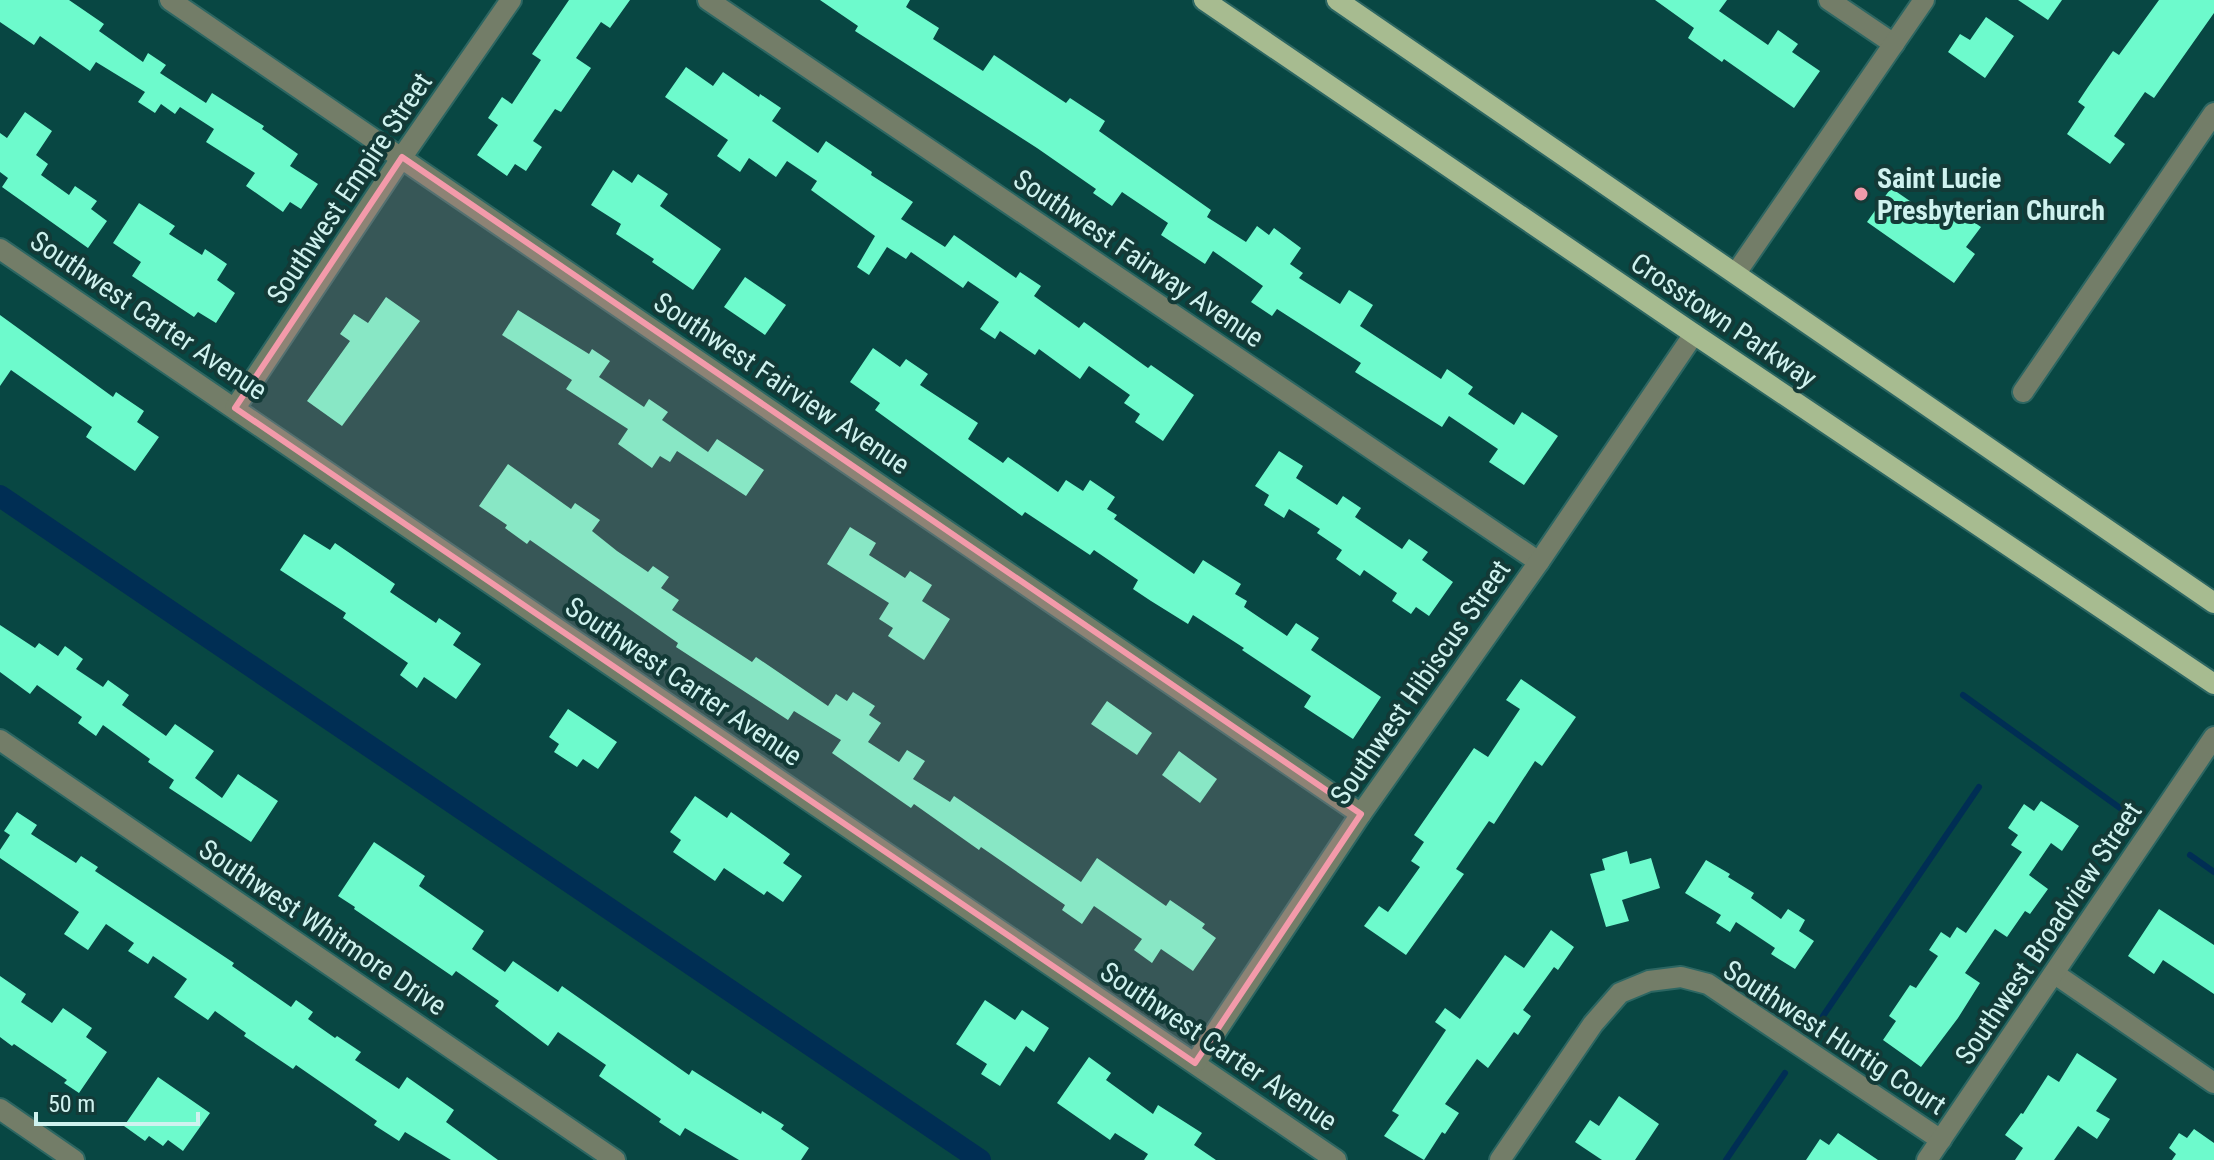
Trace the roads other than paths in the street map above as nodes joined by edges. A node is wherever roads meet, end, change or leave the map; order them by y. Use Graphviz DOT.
graph roads {
  1 [pos="170,0"];
  2 [pos="511,0"];
  3 [pos="708,0"];
  4 [pos="1204,0"];
  5 [pos="1337,0"];
  6 [pos="1829,0"];
  7 [pos="1924,0"];
  8 [pos="1894,44"];
  9 [pos="2214,113"];
  10 [pos="402,157"];
  11 [pos="0,249"];
  12 [pos="1736,273"];
  13 [pos="1694,334"];
  14 [pos="2023,392"];
  15 [pos="235,408"];
  16 [pos="1539,562"];
  17 [pos="2214,603"];
  18 [pos="2214,684"];
  19 [pos="2214,737"];
  20 [pos="0,740"];
  21 [pos="1361,814"];
  22 [pos="2055,974"];
  23 [pos="1195,1063"];
  24 [pos="2214,1083"];
  25 [pos="0,1109"];
  26 [pos="1941,1140"];
  27 [pos="74,1160"];
  28 [pos="615,1160"];
  29 [pos="1336,1160"];
  30 [pos="1500,1160"];
  31 [pos="1927,1160"];
  1 -- 10 [label="street, Southwest Fairview Avenue"];
  2 -- 10 [label="street, Southwest Empire Street"];
  3 -- 16 [label="street, Southwest Fairway Avenue"];
  4 -- 13 [label="main road, Crosstown Parkway"];
  5 -- 12 [label="main road, Crosstown Parkway"];
  6 -- 8 [label="street"];
  7 -- 8 [label="street"];
  8 -- 12 [label="street"];
  9 -- 14 [label="street"];
  10 -- 15 [label="street, Southwest Empire Street"];
  10 -- 21 [label="street, Southwest Fairview Avenue"];
  11 -- 15 [label="street, Southwest Carter Avenue"];
  12 -- 17 [label="main road, Crosstown Parkway"];
  13 -- 16 [label="street, Southwest Hibiscus Street"];
  13 -- 18 [label="main road, Crosstown Parkway"];
  15 -- 23 [label="street, Southwest Carter Avenue"];
  16 -- 21 [label="street, Southwest Hibiscus Street"];
  19 -- 22 [label="street, Southwest Broadview Street"];
  20 -- 28 [label="street, Southwest Whitmore Drive"];
  21 -- 23 [label="street, Southwest Hibiscus Street"];
  22 -- 24 [label="street"];
  22 -- 26 [label="street, Southwest Broadview Street"];
  23 -- 29 [label="street, Southwest Carter Avenue"];
  25 -- 27 [label="street"];
  26 -- 30 [label="street, Southwest Hurtig Court"];
  26 -- 31 [label="street, Southwest Broadview Street"];
}
